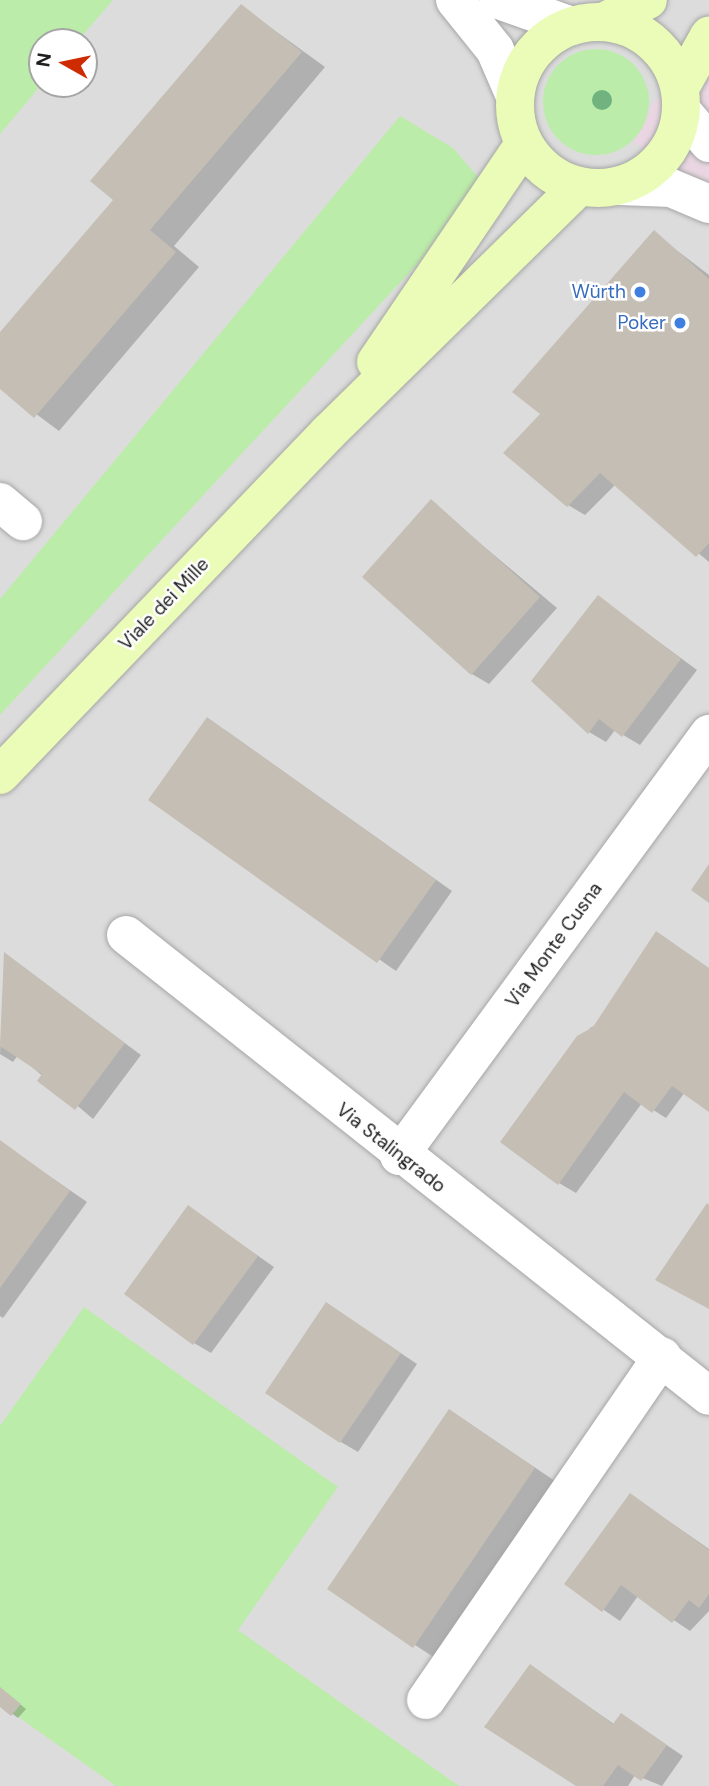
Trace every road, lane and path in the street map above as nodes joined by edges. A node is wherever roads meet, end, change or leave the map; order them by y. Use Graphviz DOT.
graph roads {
  1 [pos="455,0"];
  2 [pos="499,0"];
  3 [pos="648,0"];
  4 [pos="587,24"];
  5 [pos="709,36"];
  6 [pos="515,96"];
  7 [pos="681,99"];
  8 [pos="524,144"];
  9 [pos="709,144"];
  10 [pos="621,186"];
  11 [pos="578,187"];
  12 [pos="709,204"];
  13 [pos="328,433"];
  14 [pos="709,734"];
  15 [pos="0,775"];
  16 [pos="126,935"];
  17 [pos="400,1156"];
  18 [pos="662,1356"];
  19 [pos="709,1396"];
  20 [pos="426,1700"];
  1 -- 6 [label="street"];
  2 -- 4 [label="street"];
  3 -- 4 [label="main road"];
  4 -- 6 [label="main road"];
  4 -- 7 [label="main road"];
  5 -- 7 [label="main road"];
  6 -- 8 [label="main road"];
  7 -- 9 [label="street"];
  7 -- 10 [label="main road"];
  8 -- 11 [label="main road"];
  8 -- 13 [label="main road, Viale dei Mille"];
  10 -- 11 [label="main road"];
  10 -- 12 [label="street"];
  11 -- 13 [label="main road, Viale dei Mille"];
  13 -- 15 [label="main road, Viale dei Mille"];
  14 -- 17 [label="street, Via Monte Cusna"];
  16 -- 17 [label="street, Via Stalingrado"];
  17 -- 18 [label="street, Via Stalingrado"];
  18 -- 19 [label="street, Via Stalingrado"];
  18 -- 20 [label="street"];
}
